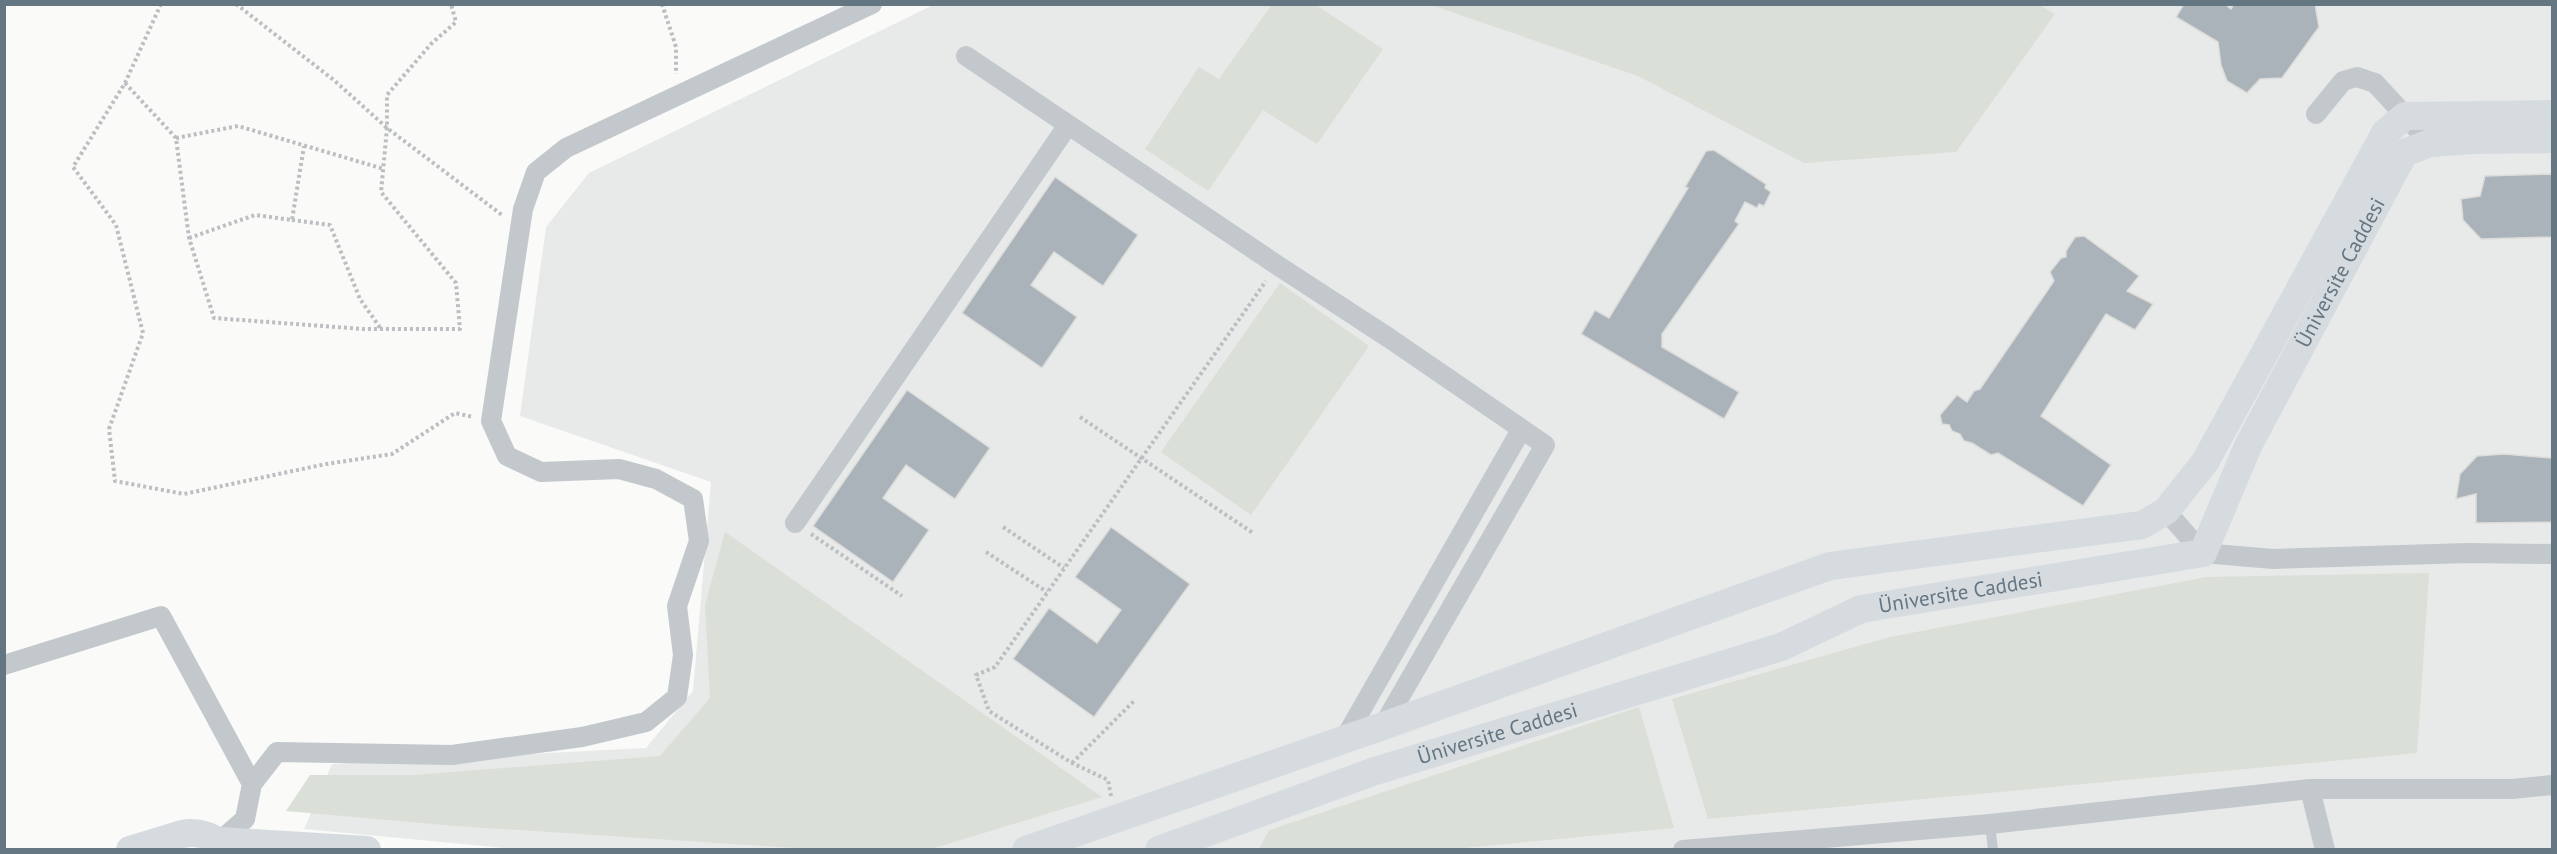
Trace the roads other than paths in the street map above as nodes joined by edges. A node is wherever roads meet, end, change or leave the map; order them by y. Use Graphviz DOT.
graph roads {
  1 [pos="872,4"];
  2 [pos="966,56"];
  3 [pos="2316,114"];
  4 [pos="2553,114"];
  5 [pos="2405,116"];
  6 [pos="1068,125"];
  7 [pos="2553,139"];
  8 [pos="2430,143"];
  9 [pos="1521,430"];
  10 [pos="2166,511"];
  11 [pos="795,524"];
  12 [pos="2203,553"];
  13 [pos="2553,554"];
  14 [pos="4,665"];
  15 [pos="1383,726"];
  16 [pos="1345,738"];
  17 [pos="252,784"];
  18 [pos="2553,785"];
  19 [pos="2310,789"];
  20 [pos="1109,820"];
  21 [pos="1990,824"];
  22 [pos="168,843"];
  23 [pos="224,845"];
  24 [pos="130,849"];
  25 [pos="367,849"];
  26 [pos="1026,849"];
  27 [pos="1069,849"];
  28 [pos="1159,849"];
  29 [pos="1683,849"];
  30 [pos="1993,849"];
  31 [pos="2325,849"];
  1 -- 17 [label="street"];
  2 -- 6 [label="street"];
  3 -- 5 [label="street"];
  4 -- 5 [label="main road"];
  5 -- 8 [label="street"];
  5 -- 10 [label="main road"];
  6 -- 9 [label="street"];
  6 -- 11 [label="street"];
  7 -- 8 [label="main road, Üniversite Caddesi"];
  8 -- 12 [label="main road, Üniversite Caddesi"];
  9 -- 15 [label="street"];
  9 -- 16 [label="street"];
  10 -- 12 [label="street"];
  10 -- 15 [label="main road"];
  12 -- 13 [label="street"];
  12 -- 28 [label="main road, Üniversite Caddesi"];
  14 -- 17 [label="street"];
  15 -- 16 [label="main road"];
  16 -- 20 [label="main road"];
  17 -- 23 [label="street"];
  18 -- 19 [label="street"];
  19 -- 21 [label="street"];
  19 -- 31 [label="street"];
  20 -- 26 [label="main road"];
  20 -- 27 [label="street"];
  21 -- 29 [label="street"];
  21 -- 30 [label="lane"];
  22 -- 23 [label="main road"];
  22 -- 24 [label="main road"];
  23 -- 25 [label="main road"];
}
